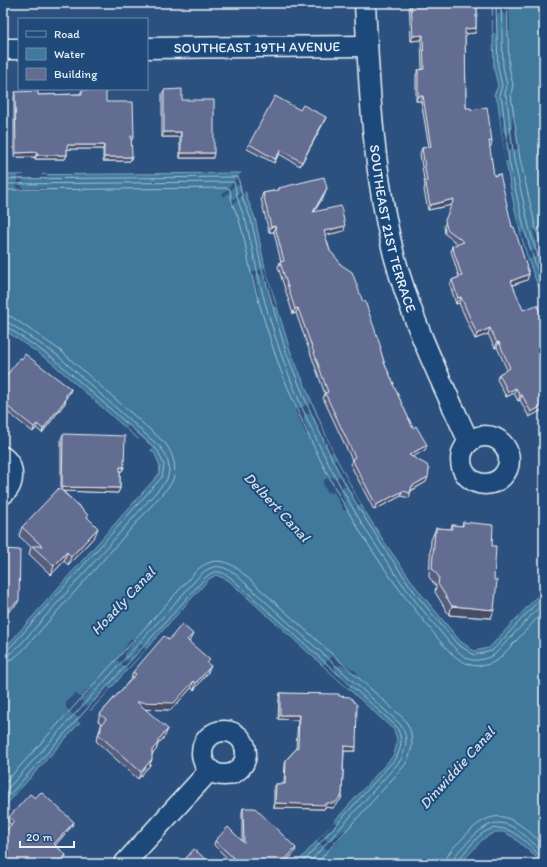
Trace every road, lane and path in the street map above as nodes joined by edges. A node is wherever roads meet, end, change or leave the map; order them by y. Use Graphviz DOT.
graph roads {
  1 [pos="365,3"];
  2 [pos="367,46"];
  3 [pos="148,48"];
  4 [pos="3,49"];
  5 [pos="18,49"];
  6 [pos="469,442"];
  7 [pos="3,457"];
  8 [pos="3,494"];
  9 [pos="210,770"];
  10 [pos="124,864"];
  1 -- 2 [label="street, SOUTHEAST 21ST TERRACE"];
  2 -- 3 [label="street, SOUTHEAST 19TH AVENUE"];
  2 -- 6 [label="street, SOUTHEAST 21ST TERRACE"];
  4 -- 5 [label="street"];
  7 -- 8 [label="street"];
  9 -- 10 [label="street"];
}
